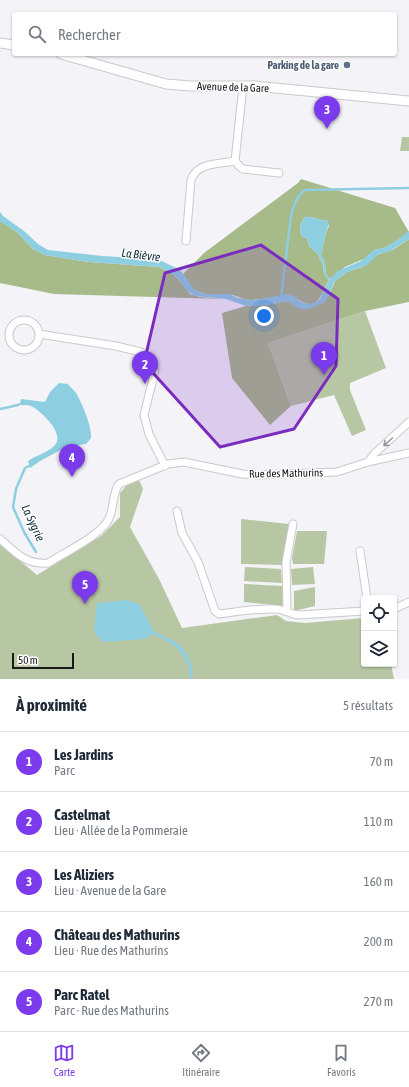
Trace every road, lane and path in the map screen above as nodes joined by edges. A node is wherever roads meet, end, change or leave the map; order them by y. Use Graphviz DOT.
graph roads {
  1 [pos="0,43"];
  2 [pos="12,45"];
  3 [pos="68,56"];
  4 [pos="243,86"];
  5 [pos="409,101"];
  6 [pos="235,161"];
  7 [pos="279,173"];
  8 [pos="186,241"];
  9 [pos="39,334"];
  10 [pos="409,422"];
  11 [pos="409,453"];
  12 [pos="368,462"];
  13 [pos="165,466"];
  14 [pos="177,511"];
  15 [pos="293,524"];
  16 [pos="0,539"];
  17 [pos="360,551"];
  18 [pos="367,595"];
  19 [pos="409,602"];
  20 [pos="397,608"];
  21 [pos="287,611"];
  22 [pos="361,611"];
  1 -- 2 [label="street"];
  3 -- 4 [label="street, Avenue de la Gare"];
  4 -- 5 [label="street, Avenue de la Gare"];
  4 -- 6 [label="street"];
  6 -- 7 [label="street"];
  6 -- 8 [label="street"];
  9 -- 9 [label="street"];
  9 -- 13 [label="street"];
  10 -- 12 [label="street, one-way"];
  11 -- 12 [label="street, Rue des Mathurins"];
  12 -- 13 [label="street, Rue des Mathurins"];
  13 -- 16 [label="street, Rue des Mathurins"];
  14 -- 21 [label="street"];
  15 -- 21 [label="street"];
  17 -- 18 [label="street"];
  19 -- 20 [label="street"];
  21 -- 22 [label="street"];
}
